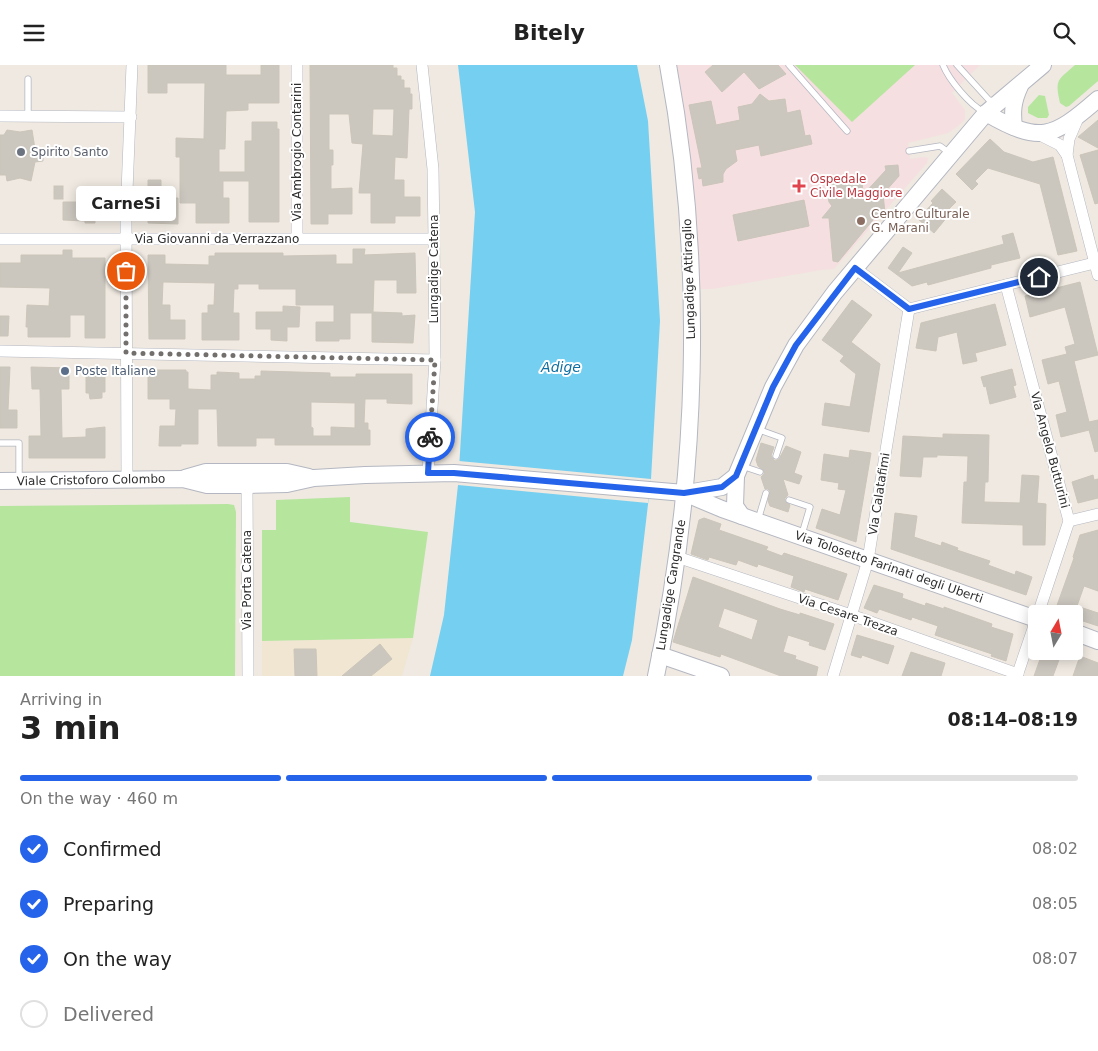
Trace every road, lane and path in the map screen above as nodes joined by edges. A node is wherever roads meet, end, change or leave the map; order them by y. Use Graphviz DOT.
graph roads {
  1 [pos="132,65"];
  2 [pos="297,65"];
  3 [pos="422,65"];
  4 [pos="668,65"];
  5 [pos="790,65"];
  6 [pos="944,65"];
  7 [pos="956,65"];
  8 [pos="1043,65"];
  9 [pos="28,79"];
  10 [pos="1020,84"];
  11 [pos="1098,99"];
  12 [pos="992,108"];
  13 [pos="1080,115"];
  14 [pos="0,116"];
  15 [pos="28,116"];
  16 [pos="131,117"];
  17 [pos="1014,127"];
  18 [pos="847,131"];
  19 [pos="971,131"];
  20 [pos="1038,134"];
  21 [pos="909,151"];
  22 [pos="951,154"];
  23 [pos="1067,155"];
  24 [pos="297,238"];
  25 [pos="0,239"];
  26 [pos="126,239"];
  27 [pos="434,239"];
  28 [pos="1096,263"];
  29 [pos="855,268"];
  30 [pos="1098,275"];
  31 [pos="1006,285"];
  32 [pos="909,309"];
  33 [pos="0,351"];
  34 [pos="126,353"];
  35 [pos="435,360"];
  36 [pos="756,429"];
  37 [pos="0,443"];
  38 [pos="776,456"];
  39 [pos="738,471"];
  40 [pos="760,472"];
  41 [pos="428,473"];
  42 [pos="314,478"];
  43 [pos="127,479"];
  44 [pos="183,479"];
  45 [pos="19,480"];
  46 [pos="0,481"];
  47 [pos="247,485"];
  48 [pos="657,490"];
  49 [pos="684,493"];
  50 [pos="766,493"];
  51 [pos="790,500"];
  52 [pos="1098,514"];
  53 [pos="750,518"];
  54 [pos="1069,521"];
  55 [pos="802,536"];
  56 [pos="677,557"];
  57 [pos="868,560"];
  58 [pos="1041,605"];
  59 [pos="851,615"];
  60 [pos="1028,617"];
  61 [pos="1083,635"];
  62 [pos="1098,641"];
  63 [pos="1028,644"];
  64 [pos="660,655"];
  65 [pos="1018,675"];
  66 [pos="248,676"];
  67 [pos="656,676"];
  68 [pos="722,676"];
  69 [pos="833,676"];
  1 -- 16 [label="street"];
  2 -- 24 [label="street, Via Ambrogio Contarini"];
  3 -- 27 [label="street, Lungadige Catena"];
  4 -- 49 [label="street, Lungadige Attiraglio"];
  5 -- 18 [label="lane"];
  6 -- 12 [label="lane"];
  7 -- 12 [label="lane"];
  8 -- 10 [label="street"];
  9 -- 15 [label="lane"];
  10 -- 12 [label="street"];
  10 -- 17 [label="street"];
  11 -- 13 [label="street"];
  12 -- 17 [label="street"];
  12 -- 19 [label="street"];
  13 -- 20 [label="street"];
  13 -- 23 [label="street"];
  14 -- 15 [label="street"];
  15 -- 16 [label="street"];
  16 -- 26 [label="street"];
  17 -- 19 [label="street"];
  17 -- 20 [label="street"];
  19 -- 22 [label="street"];
  20 -- 23 [label="street"];
  21 -- 22 [label="lane"];
  22 -- 29 [label="street"];
  23 -- 28 [label="street"];
  24 -- 26 [label="street, Via Giovanni da Verrazzano"];
  24 -- 27 [label="street, Via Giovanni da Verrazzano"];
  25 -- 26 [label="street, Via Giovanni da Verrazzano"];
  26 -- 34 [label="street"];
  27 -- 35 [label="street, Lungadige Catena"];
  28 -- 30 [label="street"];
  28 -- 31 [label="street"];
  29 -- 32 [label="street"];
  29 -- 36 [label="street"];
  31 -- 32 [label="street"];
  31 -- 54 [label="street, Via Angelo Butturini"];
  32 -- 57 [label="street, Via Calatafimi"];
  33 -- 34 [label="street"];
  34 -- 35 [label="street"];
  34 -- 43 [label="street"];
  35 -- 41 [label="street, Lungadige Catena"];
  36 -- 38 [label="lane"];
  36 -- 39 [label="street"];
  37 -- 45 [label="lane"];
  39 -- 40 [label="lane"];
  39 -- 49 [label="street"];
  39 -- 53 [label="street"];
  41 -- 42 [label="street, Viale Cristoforo Colombo"];
  41 -- 48 [label="street, Viale Cristoforo Colombo"];
  42 -- 44 [label="street, Viale Cristoforo Colombo"];
  42 -- 47 [label="street, Viale Cristoforo Colombo"];
  43 -- 44 [label="street, Viale Cristoforo Colombo"];
  43 -- 45 [label="street, Viale Cristoforo Colombo"];
  44 -- 47 [label="street, Viale Cristoforo Colombo"];
  45 -- 46 [label="street, Viale Cristoforo Colombo"];
  47 -- 66 [label="street, Via Porta Catena"];
  48 -- 49 [label="street, Via Tolosetto Farinati degli Uberti"];
  49 -- 53 [label="street, Via Tolosetto Farinati degli Uberti"];
  49 -- 56 [label="street, Lungadige Cangrande"];
  50 -- 53 [label="lane"];
  51 -- 55 [label="lane"];
  52 -- 54 [label="street"];
  53 -- 55 [label="street, Via Tolosetto Farinati degli Uberti"];
  54 -- 58 [label="street, Via Angelo Butturini"];
  55 -- 57 [label="street, Via Tolosetto Farinati degli Uberti"];
  56 -- 59 [label="street, Via Cesare Trezza"];
  56 -- 64 [label="street, Lungadige Cangrande"];
  57 -- 59 [label="street, Via Calatafimi"];
  57 -- 60 [label="street, Via Tolosetto Farinati degli Uberti"];
  59 -- 65 [label="street, Via Cesare Trezza"];
  59 -- 69 [label="street, Via Calatafimi"];
  61 -- 62 [label="street"];
  63 -- 65 [label="street"];
  64 -- 67 [label="street, Lungadige Cangrande"];
  64 -- 68 [label="street"];
}
